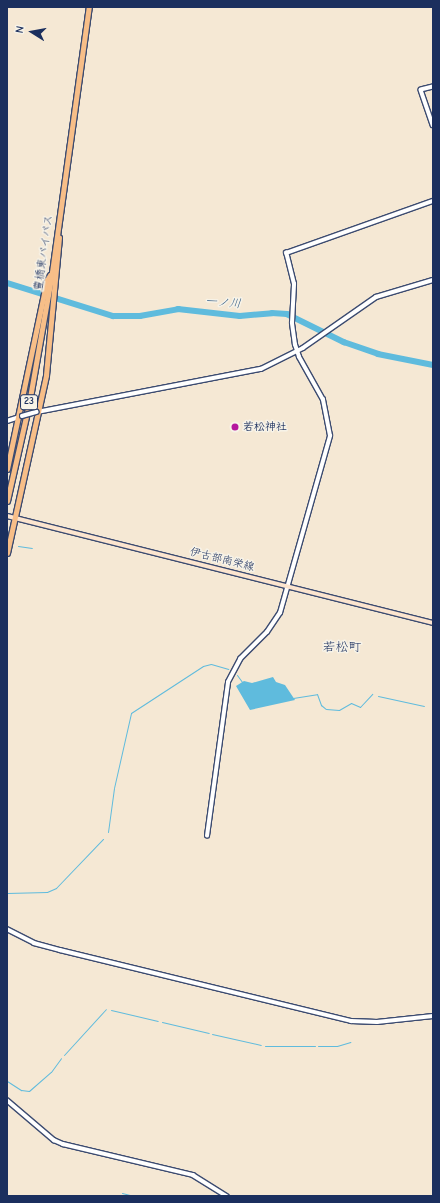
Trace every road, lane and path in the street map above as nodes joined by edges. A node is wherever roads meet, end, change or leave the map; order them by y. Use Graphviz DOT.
graph roads {
  1 [pos="89,7"];
  2 [pos="433,87"];
  3 [pos="433,125"];
  4 [pos="62,193"];
  5 [pos="433,201"];
  6 [pos="433,280"];
  7 [pos="44,302"];
  8 [pos="296,351"];
  9 [pos="37,411"];
  10 [pos="20,416"];
  11 [pos="7,421"];
  12 [pos="7,469"];
  13 [pos="7,501"];
  14 [pos="11,517"];
  15 [pos="7,553"];
  16 [pos="288,586"];
  17 [pos="433,623"];
  18 [pos="207,836"];
  19 [pos="7,930"];
  20 [pos="433,1016"];
  21 [pos="7,1100"];
  22 [pos="227,1196"];
  1 -- 4 [label="highway, 豊橋東バイパス / 23"];
  2 -- 3 [label="street"];
  4 -- 7 [label="highway, 豊橋東バイパス / 23"];
  4 -- 9 [label="highway, 23"];
  5 -- 8 [label="street"];
  6 -- 8 [label="street"];
  7 -- 10 [label="highway, 23"];
  7 -- 13 [label="highway, 豊橋東バイパス / 23"];
  8 -- 9 [label="street"];
  8 -- 16 [label="street"];
  9 -- 10 [label="street, bridge"];
  9 -- 14 [label="highway, 23"];
  10 -- 11 [label="street"];
  10 -- 12 [label="highway, 23"];
  14 -- 15 [label="highway, 23"];
  14 -- 16 [label="main road, 伊古部南栄線"];
  16 -- 17 [label="main road, 伊古部南栄線"];
  16 -- 18 [label="street"];
  19 -- 20 [label="street"];
  21 -- 22 [label="street"];
}
